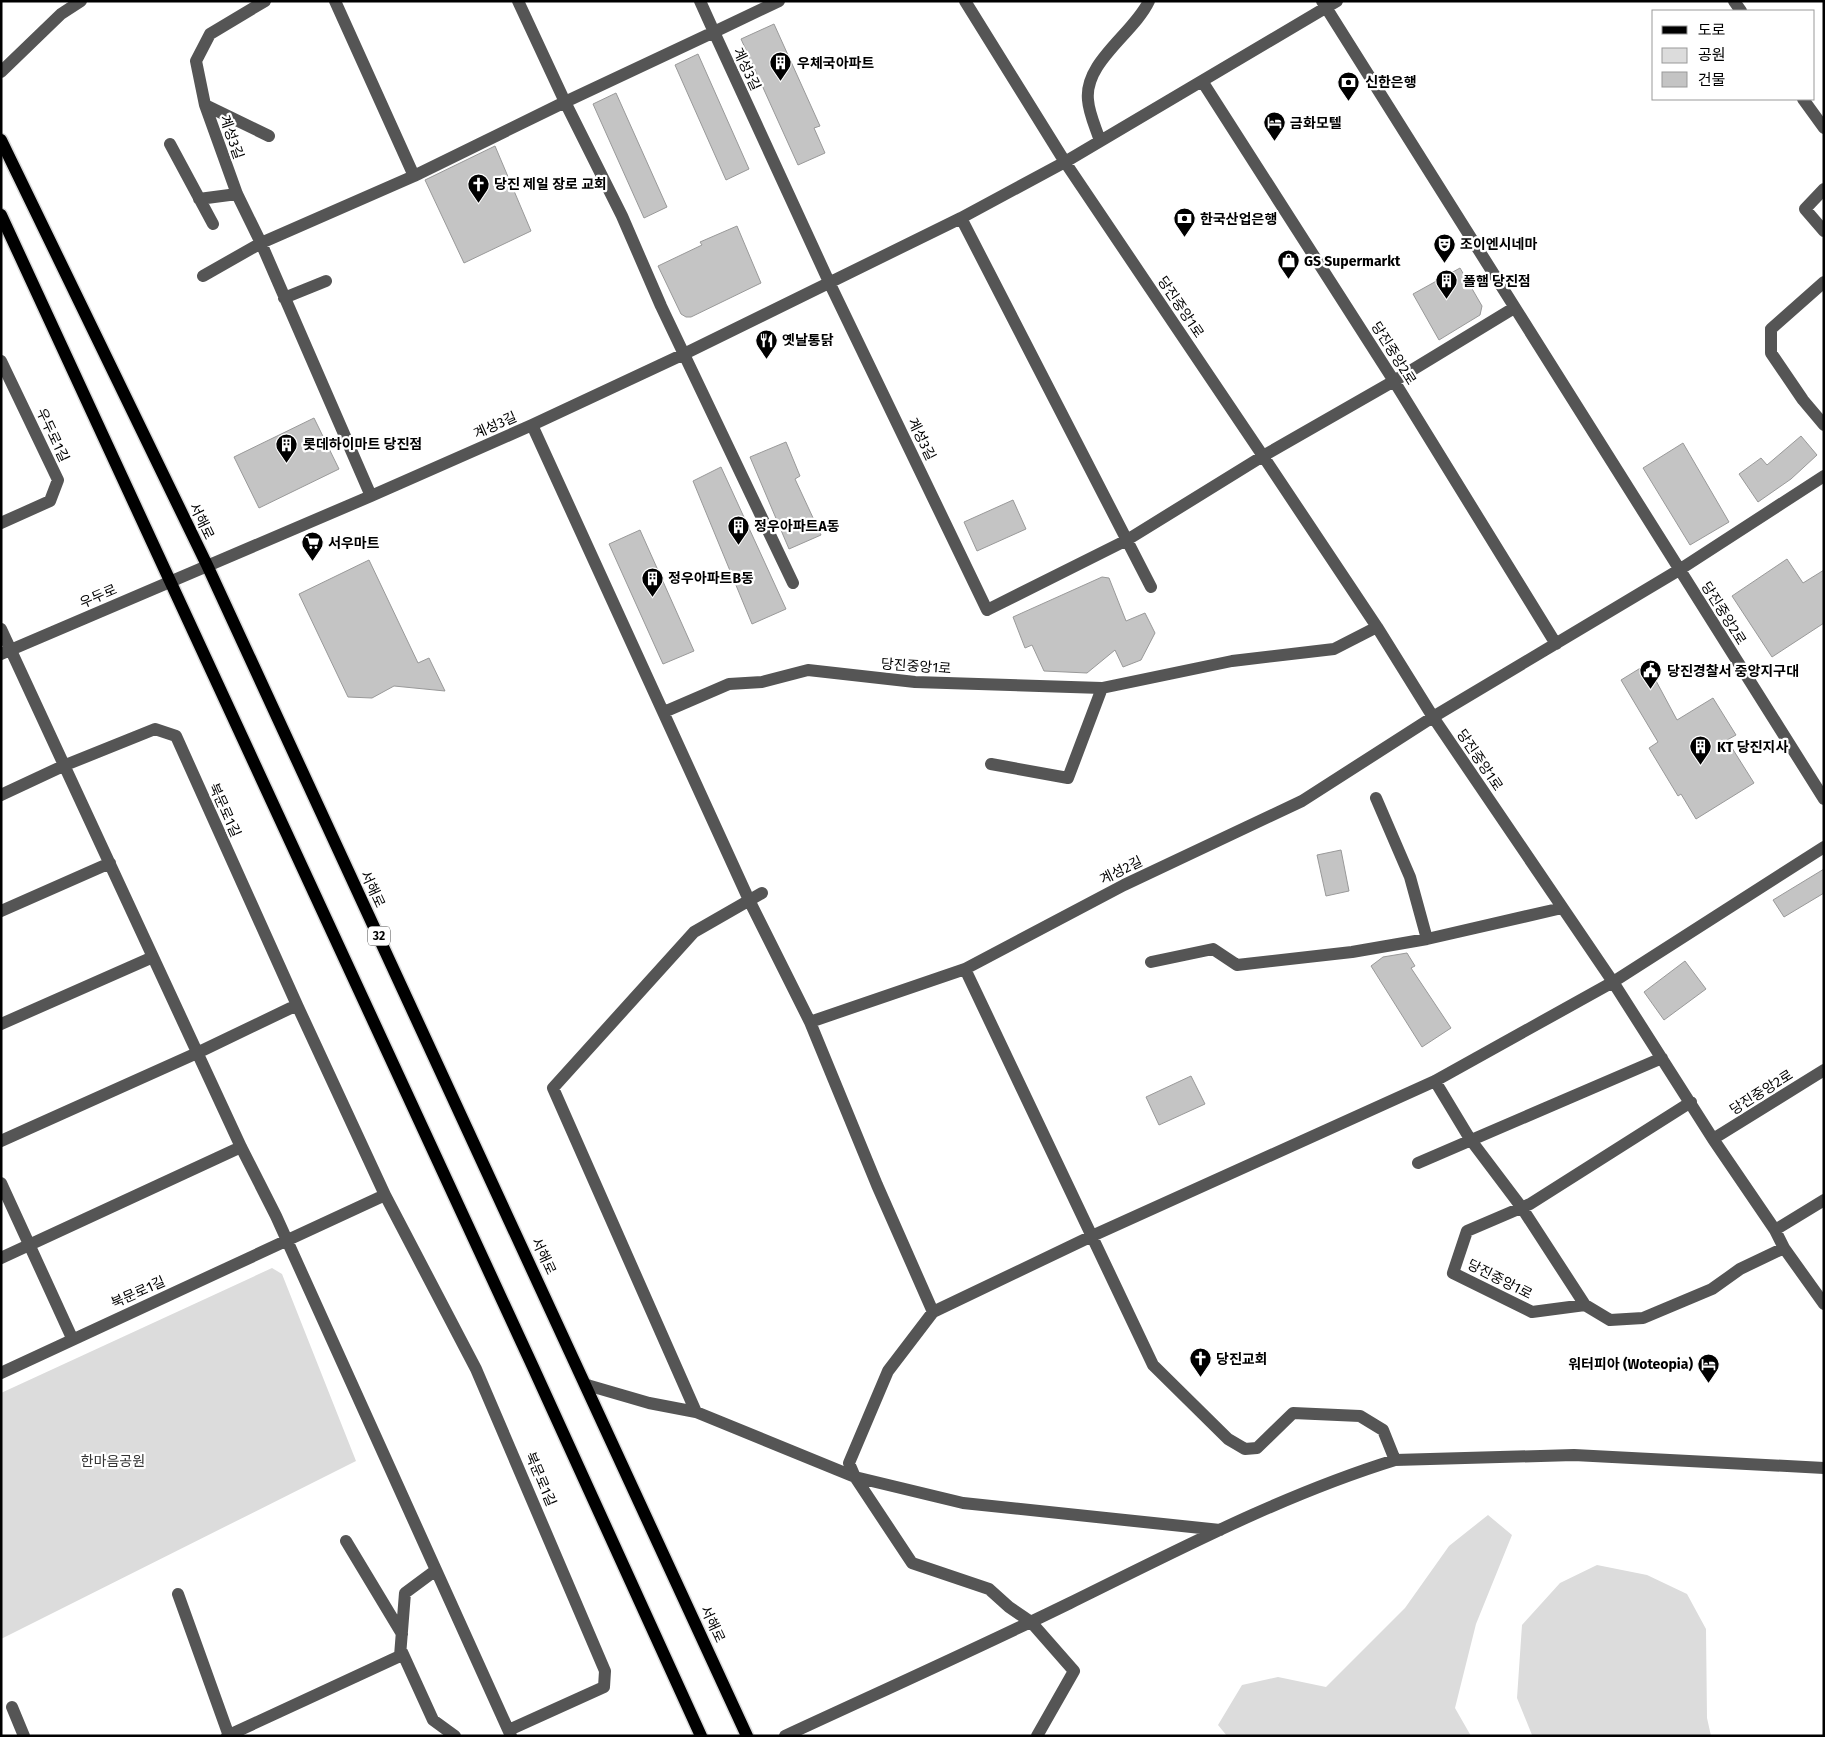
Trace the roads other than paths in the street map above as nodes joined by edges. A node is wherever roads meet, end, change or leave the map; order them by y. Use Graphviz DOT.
graph roads {
  1 [pos="81,1"];
  2 [pos="265,1"];
  3 [pos="335,1"];
  4 [pos="518,1"];
  5 [pos="700,1"];
  6 [pos="779,1"];
  7 [pos="964,1"];
  8 [pos="1149,1"];
  9 [pos="1328,3"];
  10 [pos="714,32"];
  11 [pos="1,72"];
  12 [pos="1202,81"];
  13 [pos="1804,100"];
  14 [pos="565,102"];
  15 [pos="205,105"];
  16 [pos="1824,128"];
  17 [pos="269,136"];
  18 [pos="1,140"];
  19 [pos="1100,141"];
  20 [pos="170,144"];
  21 [pos="1065,162"];
  22 [pos="414,176"];
  23 [pos="1824,189"];
  24 [pos="236,194"];
  25 [pos="199,199"];
  26 [pos="1,215"];
  27 [pos="960,218"];
  28 [pos="213,224"];
  29 [pos="1824,231"];
  30 [pos="261,243"];
  31 [pos="203,276"];
  32 [pos="326,281"];
  33 [pos="829,282"];
  34 [pos="1824,282"];
  35 [pos="284,298"];
  36 [pos="1514,308"];
  37 [pos="684,354"];
  38 [pos="1,361"];
  39 [pos="1394,381"];
  40 [pos="1824,424"];
  41 [pos="532,425"];
  42 [pos="1263,456"];
  43 [pos="1824,476"];
  44 [pos="371,496"];
  45 [pos="1,523"];
  46 [pos="1127,540"];
  47 [pos="207,566"];
  48 [pos="1680,570"];
  49 [pos="171,581"];
  50 [pos="793,584"];
  51 [pos="1151,587"];
  52 [pos="1377,627"];
  53 [pos="1,629"];
  54 [pos="1556,644"];
  55 [pos="6,652"];
  56 [pos="1102,688"];
  57 [pos="664,712"];
  58 [pos="1433,717"];
  59 [pos="991,764"];
  60 [pos="65,766"];
  61 [pos="1,795"];
  62 [pos="1376,798"];
  63 [pos="1824,799"];
  64 [pos="1824,847"];
  65 [pos="110,863"];
  66 [pos="762,892"];
  67 [pos="749,900"];
  68 [pos="1562,908"];
  69 [pos="1,911"];
  70 [pos="1427,939"];
  71 [pos="153,957"];
  72 [pos="1151,962"];
  73 [pos="965,969"];
  74 [pos="1613,982"];
  75 [pos="297,1005"];
  76 [pos="810,1022"];
  77 [pos="1,1024"];
  78 [pos="198,1053"];
  79 [pos="1662,1058"];
  80 [pos="1824,1070"];
  81 [pos="1435,1081"];
  82 [pos="1691,1102"];
  83 [pos="1470,1139"];
  84 [pos="1713,1139"];
  85 [pos="1,1141"];
  86 [pos="241,1148"];
  87 [pos="1418,1163"];
  88 [pos="1,1183"];
  89 [pos="385,1195"];
  90 [pos="1824,1200"];
  91 [pos="1522,1208"];
  92 [pos="1775,1230"];
  93 [pos="1092,1236"];
  94 [pos="287,1241"];
  95 [pos="30,1245"];
  96 [pos="1784,1248"];
  97 [pos="1,1258"];
  98 [pos="1824,1304"];
  99 [pos="1585,1305"];
  100 [pos="933,1312"];
  101 [pos="72,1338"];
  102 [pos="1,1373"];
  103 [pos="586,1385"];
  104 [pos="696,1412"];
  105 [pos="1395,1460"];
  106 [pos="1824,1468"];
  107 [pos="855,1477"];
  108 [pos="1220,1530"];
  109 [pos="346,1541"];
  110 [pos="436,1570"];
  111 [pos="178,1594"];
  112 [pos="1031,1622"];
  113 [pos="402,1634"];
  114 [pos="402,1652"];
  115 [pos="12,1707"];
  116 [pos="510,1733"];
  117 [pos="24,1736"];
  118 [pos="228,1736"];
  119 [pos="455,1736"];
  120 [pos="701,1736"];
  121 [pos="747,1736"];
  122 [pos="785,1736"];
  123 [pos="1037,1736"];
  1 -- 11 [label="street"];
  2 -- 15 [label="street"];
  3 -- 22 [label="street"];
  4 -- 14 [label="street"];
  5 -- 10 [label="street, 계성3길"];
  6 -- 10 [label="street"];
  7 -- 21 [label="street, 당진중앙1로"];
  8 -- 19 [label="street"];
  9 -- 12 [label="street, 당진중앙2로"];
  9 -- 36 [label="street, 당진중앙2로"];
  10 -- 14 [label="street"];
  10 -- 33 [label="street, 계성3길"];
  12 -- 19 [label="street, 당진중앙2로"];
  12 -- 39 [label="street, 당진중앙2로"];
  13 -- 16 [label="street"];
  14 -- 22 [label="street"];
  14 -- 37 [label="street"];
  15 -- 17 [label="street, 계성3길"];
  15 -- 24 [label="street, 계성3길"];
  18 -- 47 [label="main road, 서해로 / 32"];
  19 -- 21 [label="street, 당진중앙2로"];
  20 -- 25 [label="street"];
  21 -- 27 [label="street, 계성3길"];
  21 -- 42 [label="street, 당진중앙1로"];
  22 -- 30 [label="street"];
  23 -- 29 [label="street"];
  24 -- 25 [label="street"];
  24 -- 30 [label="street, 계성3길"];
  25 -- 28 [label="street"];
  26 -- 49 [label="main road"];
  27 -- 33 [label="street, 계성3길"];
  27 -- 46 [label="street"];
  30 -- 31 [label="street"];
  30 -- 35 [label="street, 계성3길"];
  32 -- 35 [label="street"];
  33 -- 37 [label="street, 계성3길"];
  33 -- 46 [label="street, 계성3길"];
  34 -- 40 [label="street"];
  35 -- 44 [label="street, 계성3길"];
  36 -- 39 [label="street"];
  36 -- 48 [label="street, 당진중앙2로"];
  37 -- 41 [label="street, 계성3길"];
  37 -- 50 [label="street"];
  38 -- 45 [label="street, 우두로1길"];
  39 -- 42 [label="street"];
  39 -- 54 [label="street, 당진중앙2로"];
  41 -- 44 [label="street, 계성3길"];
  41 -- 57 [label="street"];
  42 -- 46 [label="street"];
  42 -- 52 [label="street, 당진중앙1로"];
  43 -- 48 [label="street"];
  44 -- 47 [label="street, 계성3길"];
  46 -- 51 [label="street"];
  47 -- 49 [label="street, 우두로"];
  47 -- 103 [label="main road, 서해로 / 32"];
  48 -- 54 [label="street"];
  48 -- 63 [label="street, 당진중앙2로"];
  49 -- 55 [label="street, 우두로"];
  49 -- 120 [label="main road"];
  52 -- 56 [label="street, 당진중앙1로"];
  52 -- 58 [label="street, 당진중앙1로"];
  53 -- 55 [label="street"];
  54 -- 58 [label="street"];
  55 -- 60 [label="street, 북문로1길"];
  56 -- 57 [label="street, 당진중앙1로"];
  56 -- 59 [label="street"];
  57 -- 67 [label="street"];
  58 -- 68 [label="street, 당진중앙1로"];
  58 -- 73 [label="street, 계성2길"];
  60 -- 61 [label="street, 북문로1길"];
  60 -- 65 [label="street, 북문로1길"];
  60 -- 75 [label="street, 북문로1길"];
  62 -- 70 [label="street"];
  64 -- 74 [label="street"];
  65 -- 69 [label="street"];
  65 -- 71 [label="street, 북문로1길"];
  66 -- 67 [label="street"];
  67 -- 76 [label="street"];
  67 -- 104 [label="street"];
  68 -- 70 [label="street"];
  68 -- 74 [label="street, 당진중앙1로"];
  70 -- 72 [label="street"];
  71 -- 77 [label="street"];
  71 -- 78 [label="street, 북문로1길"];
  73 -- 76 [label="street, 계성2길"];
  73 -- 93 [label="street"];
  74 -- 79 [label="street, 당진중앙1로"];
  74 -- 81 [label="street"];
  75 -- 78 [label="street"];
  75 -- 89 [label="street, 북문로1길"];
  76 -- 100 [label="street"];
  78 -- 85 [label="street"];
  78 -- 86 [label="street, 북문로1길"];
  79 -- 82 [label="street, 당진중앙1로"];
  79 -- 83 [label="street"];
  80 -- 84 [label="street, 당진중앙2로"];
  81 -- 83 [label="street"];
  81 -- 93 [label="street"];
  82 -- 84 [label="street, 당진중앙1로"];
  82 -- 91 [label="street, 당진중앙1로"];
  83 -- 87 [label="street"];
  83 -- 91 [label="street"];
  84 -- 92 [label="street, 당진중앙1로"];
  86 -- 94 [label="street, 북문로1길"];
  86 -- 95 [label="street"];
  88 -- 95 [label="street"];
  89 -- 94 [label="street, 북문로1길"];
  89 -- 116 [label="street, 북문로1길"];
  90 -- 92 [label="street"];
  91 -- 99 [label="street"];
  91 -- 99 [label="street, 당진중앙1로"];
  92 -- 96 [label="street, 당진중앙1로"];
  93 -- 100 [label="street"];
  93 -- 105 [label="street"];
  94 -- 101 [label="street, 북문로1길"];
  94 -- 110 [label="street, 북문로1길"];
  95 -- 97 [label="street"];
  95 -- 101 [label="street"];
  96 -- 98 [label="street, 당진중앙1로"];
  96 -- 99 [label="street"];
  100 -- 107 [label="street"];
  101 -- 102 [label="street, 북문로1길"];
  103 -- 104 [label="street"];
  103 -- 121 [label="main road, 서해로 / 32"];
  104 -- 107 [label="street"];
  105 -- 106 [label="street"];
  105 -- 108 [label="street"];
  107 -- 108 [label="street"];
  107 -- 112 [label="street"];
  108 -- 112 [label="street"];
  109 -- 113 [label="street"];
  110 -- 113 [label="street"];
  110 -- 116 [label="street, 북문로1길"];
  111 -- 118 [label="street"];
  112 -- 122 [label="street"];
  112 -- 123 [label="street"];
  113 -- 114 [label="street"];
  114 -- 118 [label="street"];
  114 -- 119 [label="street"];
  115 -- 117 [label="street"];
}
